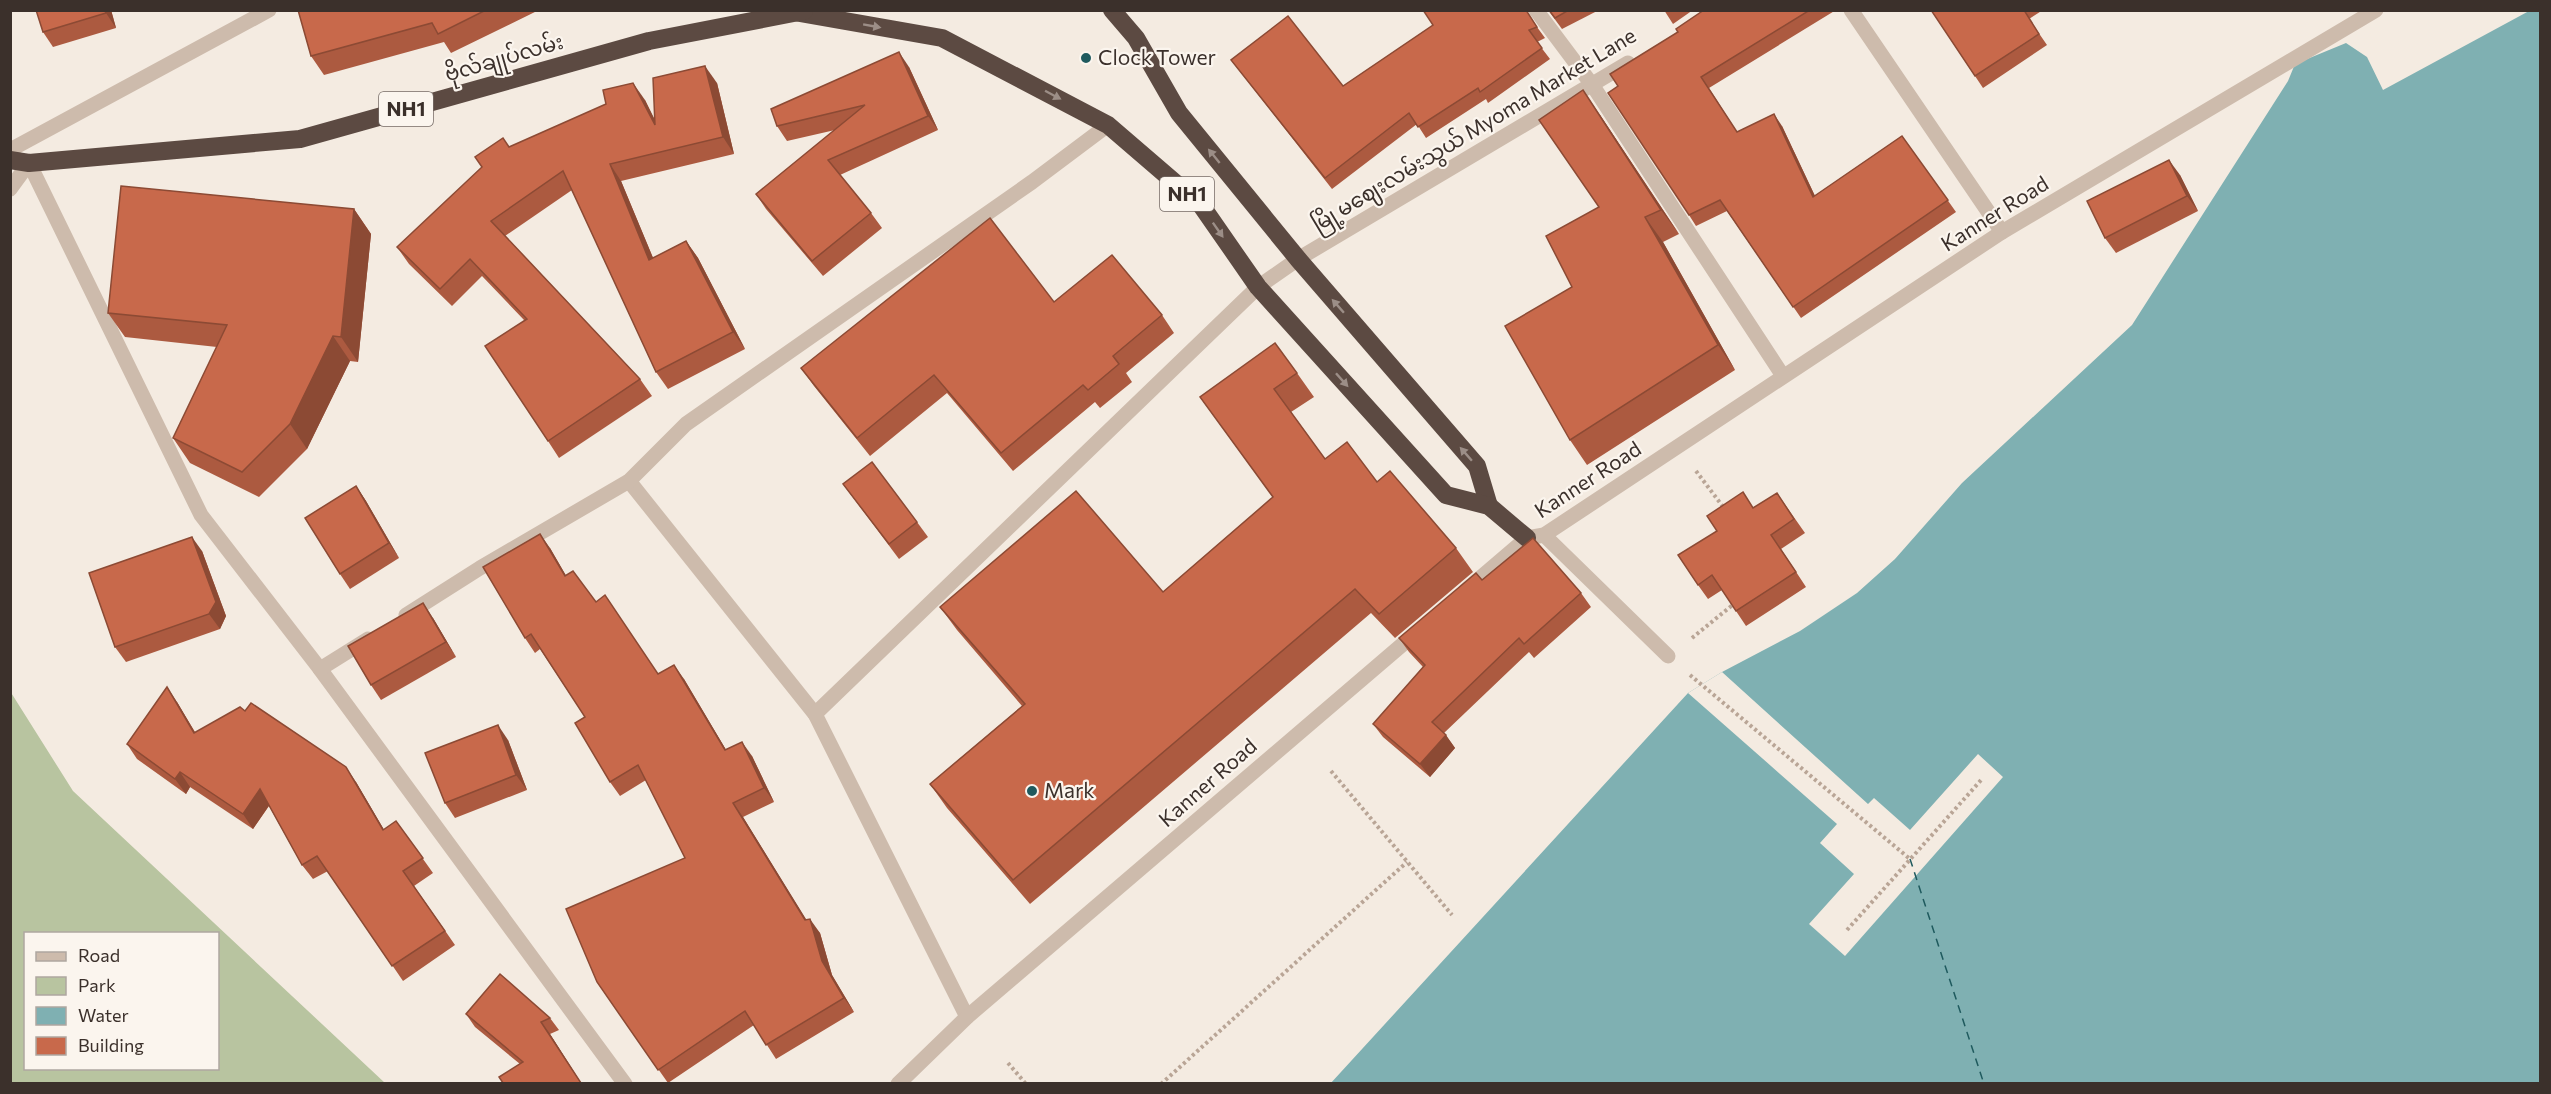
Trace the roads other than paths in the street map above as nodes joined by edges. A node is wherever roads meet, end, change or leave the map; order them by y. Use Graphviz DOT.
graph roads {
  1 [pos="269,10"];
  2 [pos="1112,10"];
  3 [pos="1536,10"];
  4 [pos="1851,10"];
  5 [pos="2376,10"];
  6 [pos="801,11"];
  7 [pos="1643,54"];
  8 [pos="1593,86"];
  9 [pos="1108,125"];
  10 [pos="10,150"];
  11 [pos="10,160"];
  12 [pos="29,163"];
  13 [pos="10,189"];
  14 [pos="2002,232"];
  15 [pos="1298,259"];
  16 [pos="1258,287"];
  17 [pos="1783,376"];
  18 [pos="629,481"];
  19 [pos="1489,506"];
  20 [pos="1535,537"];
  21 [pos="1455,600"];
  22 [pos="1427,623"];
  23 [pos="1668,657"];
  24 [pos="320,669"];
  25 [pos="815,714"];
  26 [pos="967,1017"];
  27 [pos="625,1083"];
  28 [pos="897,1083"];
  1 -- 10 [label="street"];
  15 -- 2 [label="highway, NH1, one-way"];
  3 -- 8 [label="street"];
  4 -- 14 [label="street"];
  5 -- 14 [label="street, Kanner Road"];
  6 -- 9 [label="highway, NH1, one-way"];
  6 -- 12 [label="highway, ဗိုလ်ချုပ်လမ်း / NH1"];
  7 -- 8 [label="street, မြို့မဈေးလမ်းသွယ် Myoma Market Lane"];
  8 -- 15 [label="street, မြို့မဈေးလမ်းသွယ် Myoma Market Lane"];
  8 -- 17 [label="street"];
  9 -- 16 [label="highway, NH1, one-way"];
  9 -- 18 [label="street"];
  11 -- 12 [label="highway, ဗိုလ်ချုပ်လမ်း / NH1"];
  12 -- 13 [label="street"];
  12 -- 24 [label="street"];
  14 -- 17 [label="street, Kanner Road"];
  15 -- 16 [label="street, မြို့မဈေးလမ်းသွယ် Myoma Market Lane"];
  19 -- 15 [label="highway, NH1, one-way"];
  16 -- 19 [label="highway, NH1, one-way"];
  16 -- 25 [label="street, မြို့မဈေးလမ်းသွယ် Myoma Market Lane"];
  17 -- 20 [label="street, Kanner Road"];
  18 -- 24 [label="street"];
  18 -- 25 [label="street"];
  19 -- 20 [label="highway, NH1"];
  20 -- 21 [label="street, Kanner Road"];
  20 -- 23 [label="street"];
  22 -- 26 [label="street, Kanner Road"];
  24 -- 27 [label="street"];
  25 -- 26 [label="street"];
  26 -- 28 [label="street, Kanner Road"];
}
